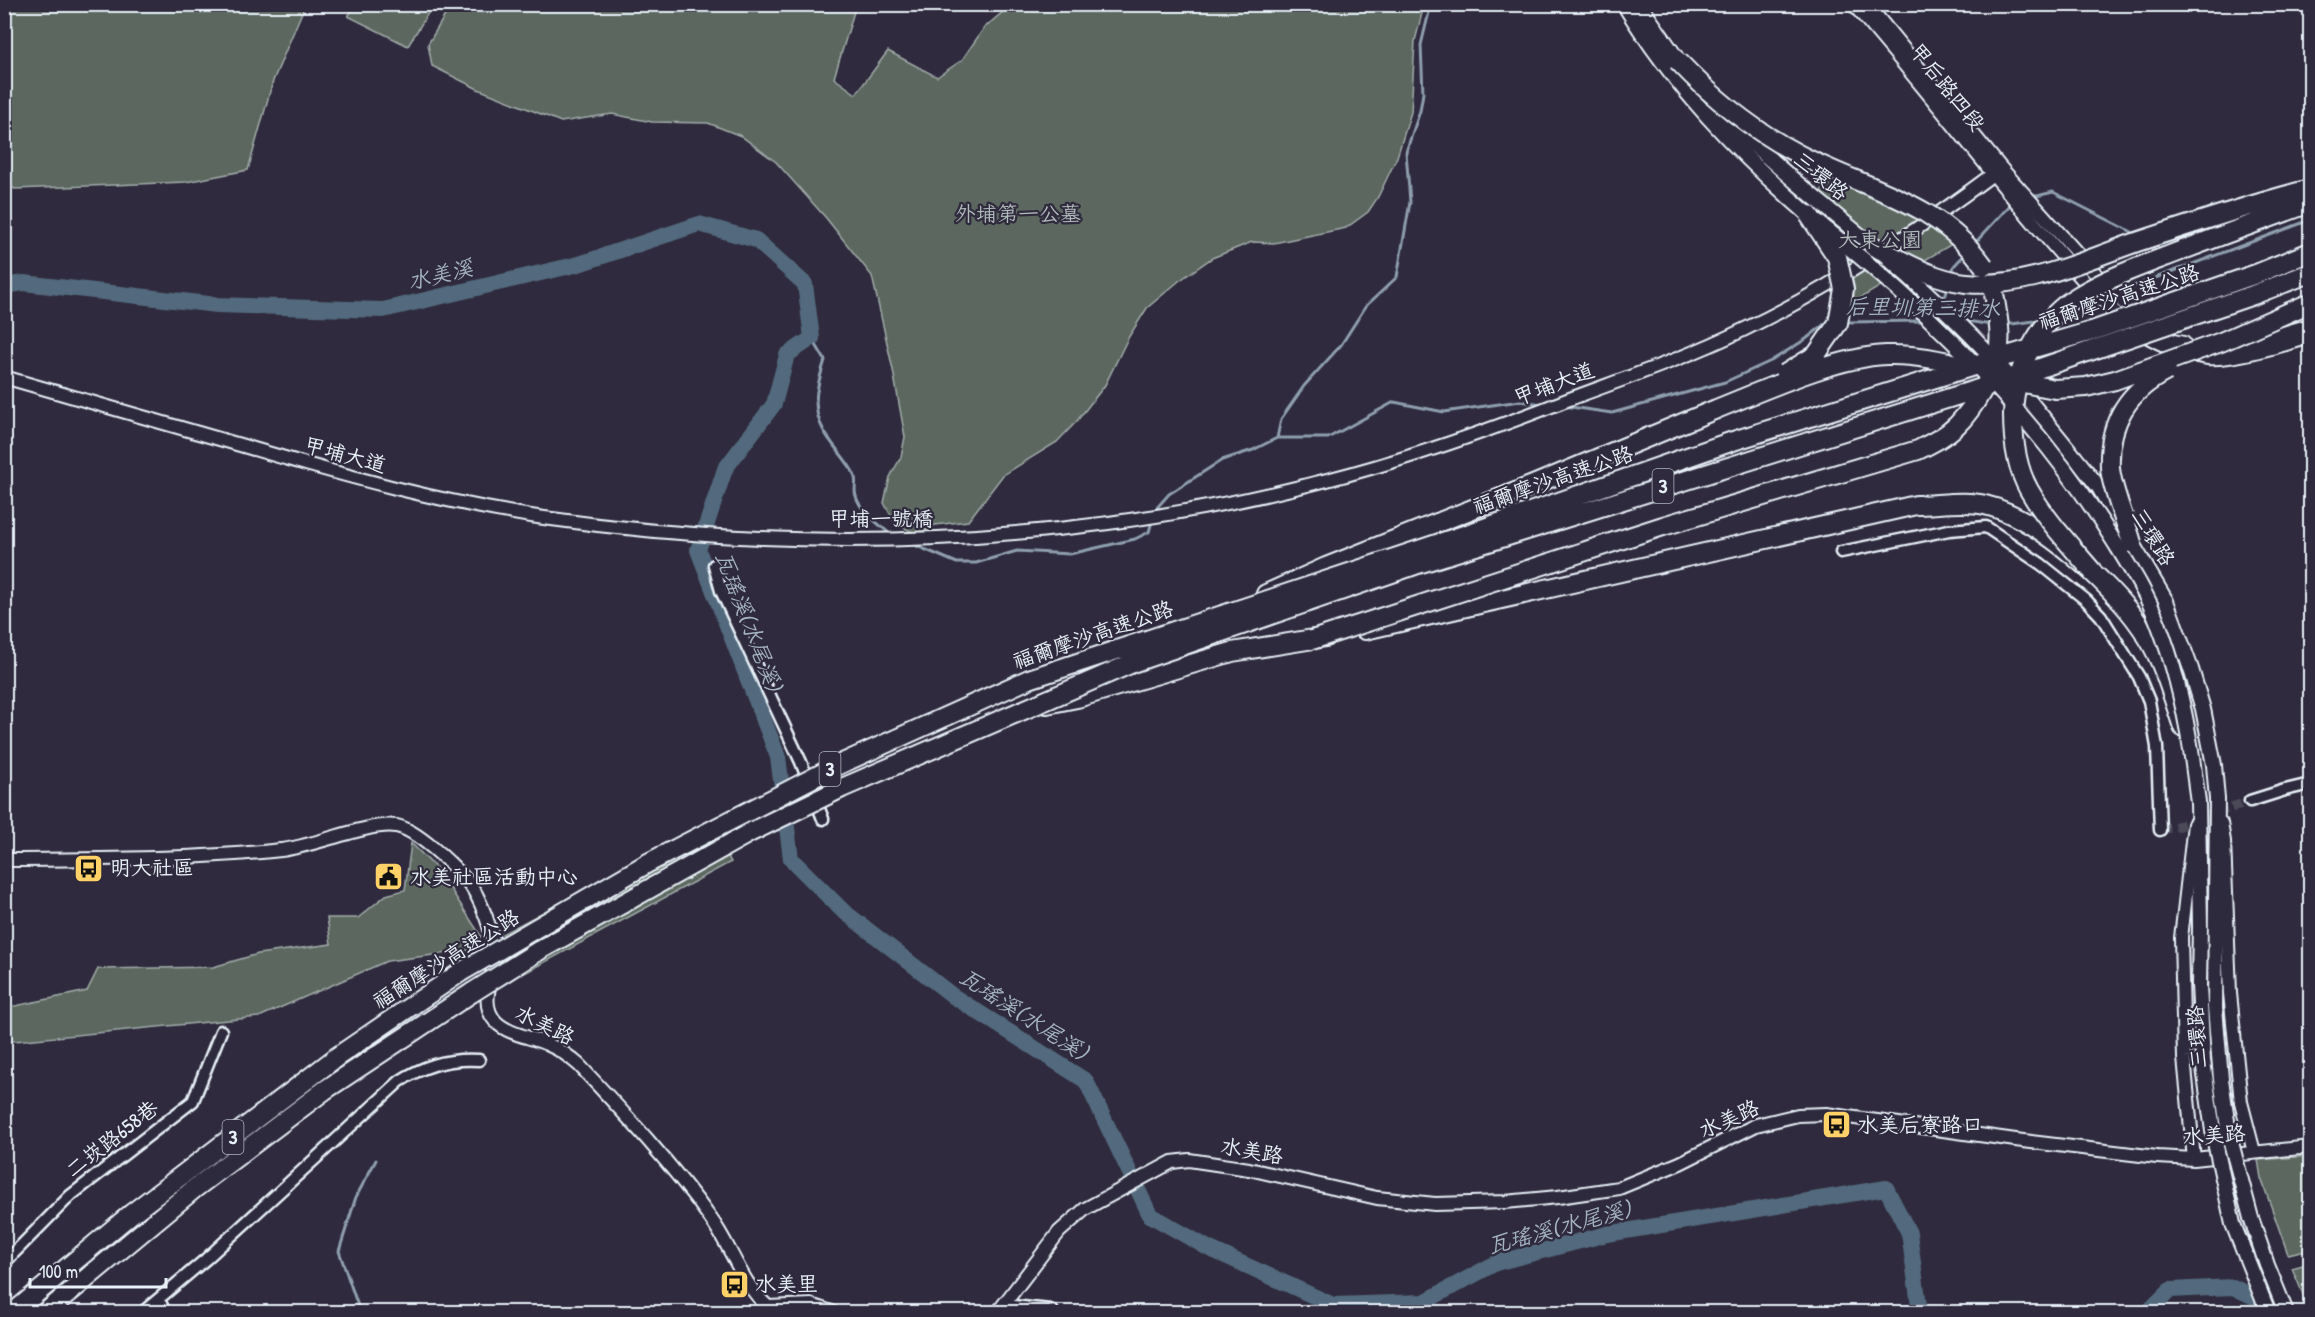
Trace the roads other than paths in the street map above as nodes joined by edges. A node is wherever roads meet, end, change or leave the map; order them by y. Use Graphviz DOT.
graph roads {
  1 [pos="1624,4"];
  2 [pos="1639,4"];
  3 [pos="1852,4"];
  4 [pos="1867,4"];
  5 [pos="1678,61"];
  6 [pos="1997,171"];
  7 [pos="2310,189"];
  8 [pos="2310,203"];
  9 [pos="2027,206"];
  10 [pos="1809,215"];
  11 [pos="1873,246"];
  12 [pos="2310,252"];
  13 [pos="2310,273"];
  14 [pos="2310,303"];
  15 [pos="2310,325"];
  16 [pos="2310,337"];
  17 [pos="2222,342"];
  18 [pos="1982,370"];
  19 [pos="4,377"];
  20 [pos="2013,381"];
  21 [pos="1714,410"];
  22 [pos="1077,526"];
  23 [pos="684,533"];
  24 [pos="2132,543"];
  25 [pos="1841,552"];
  26 [pos="714,565"];
  27 [pos="2093,572"];
  28 [pos="1221,615"];
  29 [pos="1312,640"];
  30 [pos="1019,710"];
  31 [pos="2191,750"];
  32 [pos="2310,784"];
  33 [pos="2217,799"];
  34 [pos="2250,801"];
  35 [pos="2198,802"];
  36 [pos="823,819"];
  37 [pos="2160,830"];
  38 [pos="4,860"];
  39 [pos="221,1031"];
  40 [pos="479,1060"];
  41 [pos="2310,1147"];
  42 [pos="2254,1152"];
  43 [pos="2194,1159"];
  44 [pos="4,1263"];
  45 [pos="159,1300"];
  46 [pos="1001,1309"];
  47 [pos="764,1310"];
  48 [pos="14,1312"];
  49 [pos="46,1312"];
  50 [pos="143,1312"];
  51 [pos="165,1312"];
  52 [pos="832,1312"];
  53 [pos="1053,1312"];
  54 [pos="2268,1312"];
  55 [pos="2286,1312"];
  1 -- 10 [label="main road, 三環路"];
  2 -- 5 [label="main road, 三環路"];
  3 -- 6 [label="street, 甲后路四段"];
  4 -- 6 [label="street, 甲后路四段"];
  5 -- 11 [label="main road, 三環路, bridge"];
  5 -- 29 [label="highway, bridge"];
  6 -- 9 [label="street, 甲后路四段"];
  6 -- 22 [label="street, 甲埔大道"];
  7 -- 11 [label="highway, bridge"];
  8 -- 27 [label="highway, bridge"];
  9 -- 15 [label="street"];
  9 -- 16 [label="street"];
  10 -- 18 [label="main road, 三環路, bridge"];
  10 -- 21 [label="highway, bridge"];
  11 -- 20 [label="main road, 三環路, bridge"];
  12 -- 28 [label="highway, 福爾摩沙高速公路 / 3, bridge"];
  13 -- 30 [label="highway, 福爾摩沙高速公路 / 3, bridge"];
  14 -- 17 [label="highway, bridge"];
  17 -- 20 [label="highway, bridge"];
  17 -- 24 [label="highway, bridge"];
  18 -- 20 [label="main road, bridge"];
  18 -- 21 [label="highway, bridge"];
  18 -- 31 [label="main road, 三環路, bridge"];
  19 -- 23 [label="street, 甲埔大道"];
  20 -- 24 [label="main road, 三環路, bridge"];
  21 -- 28 [label="highway, bridge"];
  22 -- 23 [label="street, 甲埔一號橋"];
  24 -- 33 [label="main road, 三環路"];
  25 -- 37 [label="street"];
  26 -- 36 [label="street"];
  27 -- 29 [label="highway, bridge"];
  27 -- 31 [label="highway, bridge"];
  28 -- 48 [label="highway, 福爾摩沙高速公路 / 3, bridge"];
  29 -- 30 [label="highway, bridge"];
  30 -- 49 [label="highway, 福爾摩沙高速公路 / 3, bridge"];
  31 -- 35 [label="main road, 三環路"];
  32 -- 34 [label="street"];
  33 -- 42 [label="street"];
  33 -- 55 [label="main road, 三環路, bridge"];
  35 -- 43 [label="street"];
  35 -- 54 [label="main road, 三環路, bridge"];
  38 -- 47 [label="street, 水美路"];
  39 -- 44 [label="street, 二崁路658巷"];
  40 -- 45 [label="street"];
  41 -- 42 [label="street, 水美路"];
  42 -- 43 [label="street, 水美路"];
  43 -- 46 [label="street, 水美路"];
  45 -- 50 [label="street"];
  45 -- 51 [label="street"];
  46 -- 53 [label="street"];
  47 -- 52 [label="street, 水美路"];
}
